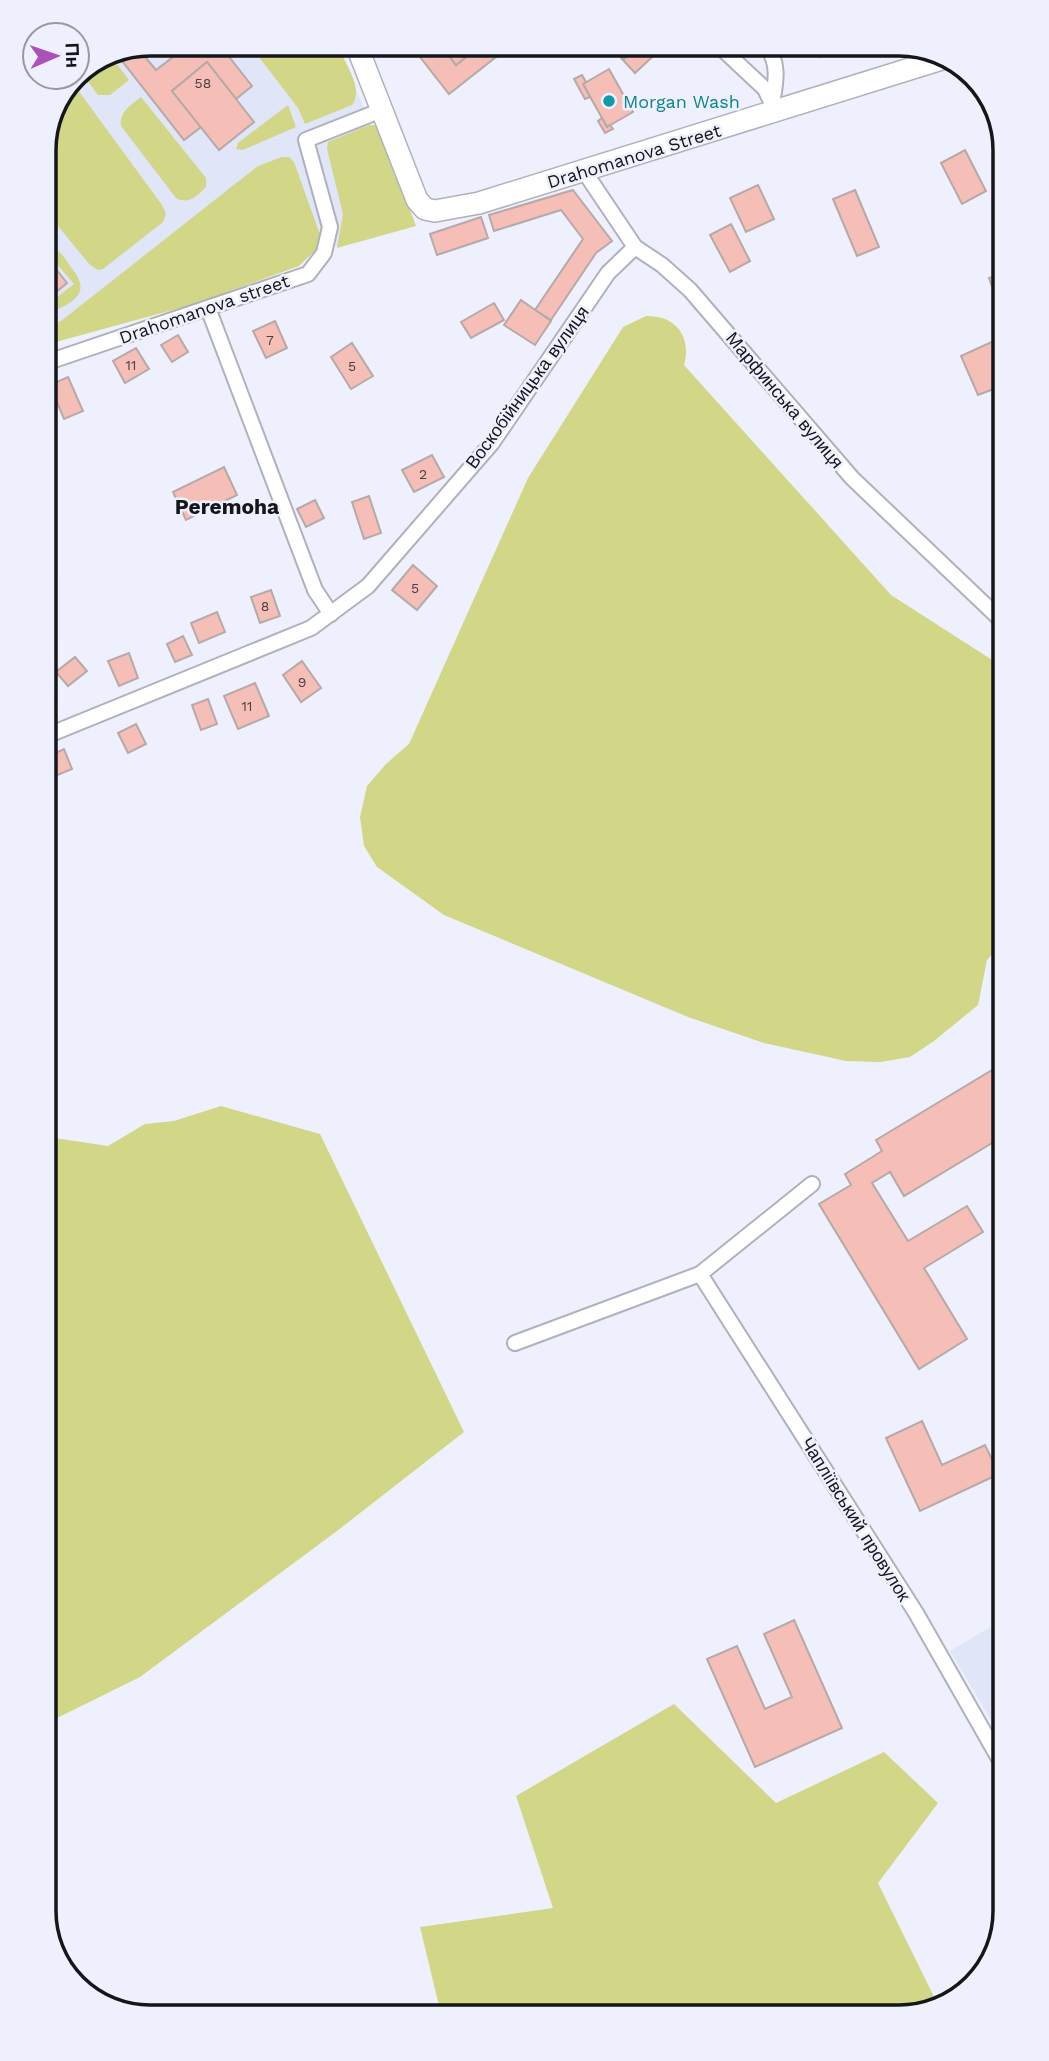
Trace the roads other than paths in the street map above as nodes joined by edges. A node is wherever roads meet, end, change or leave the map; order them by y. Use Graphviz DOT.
graph roads {
  1 [pos="361,56"];
  2 [pos="732,56"];
  3 [pos="772,56"];
  4 [pos="931,62"];
  5 [pos="774,108"];
  6 [pos="382,110"];
  7 [pos="584,171"];
  8 [pos="635,247"];
  9 [pos="208,308"];
  10 [pos="56,359"];
  11 [pos="993,613"];
  12 [pos="331,614"];
  13 [pos="56,732"];
  14 [pos="812,1184"];
  15 [pos="700,1273"];
  16 [pos="515,1343"];
  17 [pos="993,1748"];
  1 -- 6 [label="street, Drahomanova Street"];
  2 -- 5 [label="street"];
  3 -- 5 [label="street"];
  4 -- 5 [label="street, Drahomanova Street"];
  5 -- 7 [label="street, Drahomanova Street"];
  6 -- 7 [label="street, Drahomanova Street"];
  6 -- 9 [label="street, Drahomanova street"];
  7 -- 8 [label="street, Марфинська вулиця"];
  8 -- 11 [label="street, Марфинська вулиця"];
  8 -- 12 [label="street, Воскобійницька вулиця"];
  9 -- 10 [label="street, Drahomanova street"];
  9 -- 12 [label="street"];
  12 -- 13 [label="street, Воскобійницька вулиця"];
  14 -- 15 [label="street"];
  15 -- 16 [label="street"];
  15 -- 17 [label="street, Чапліївський провулок"];
}
